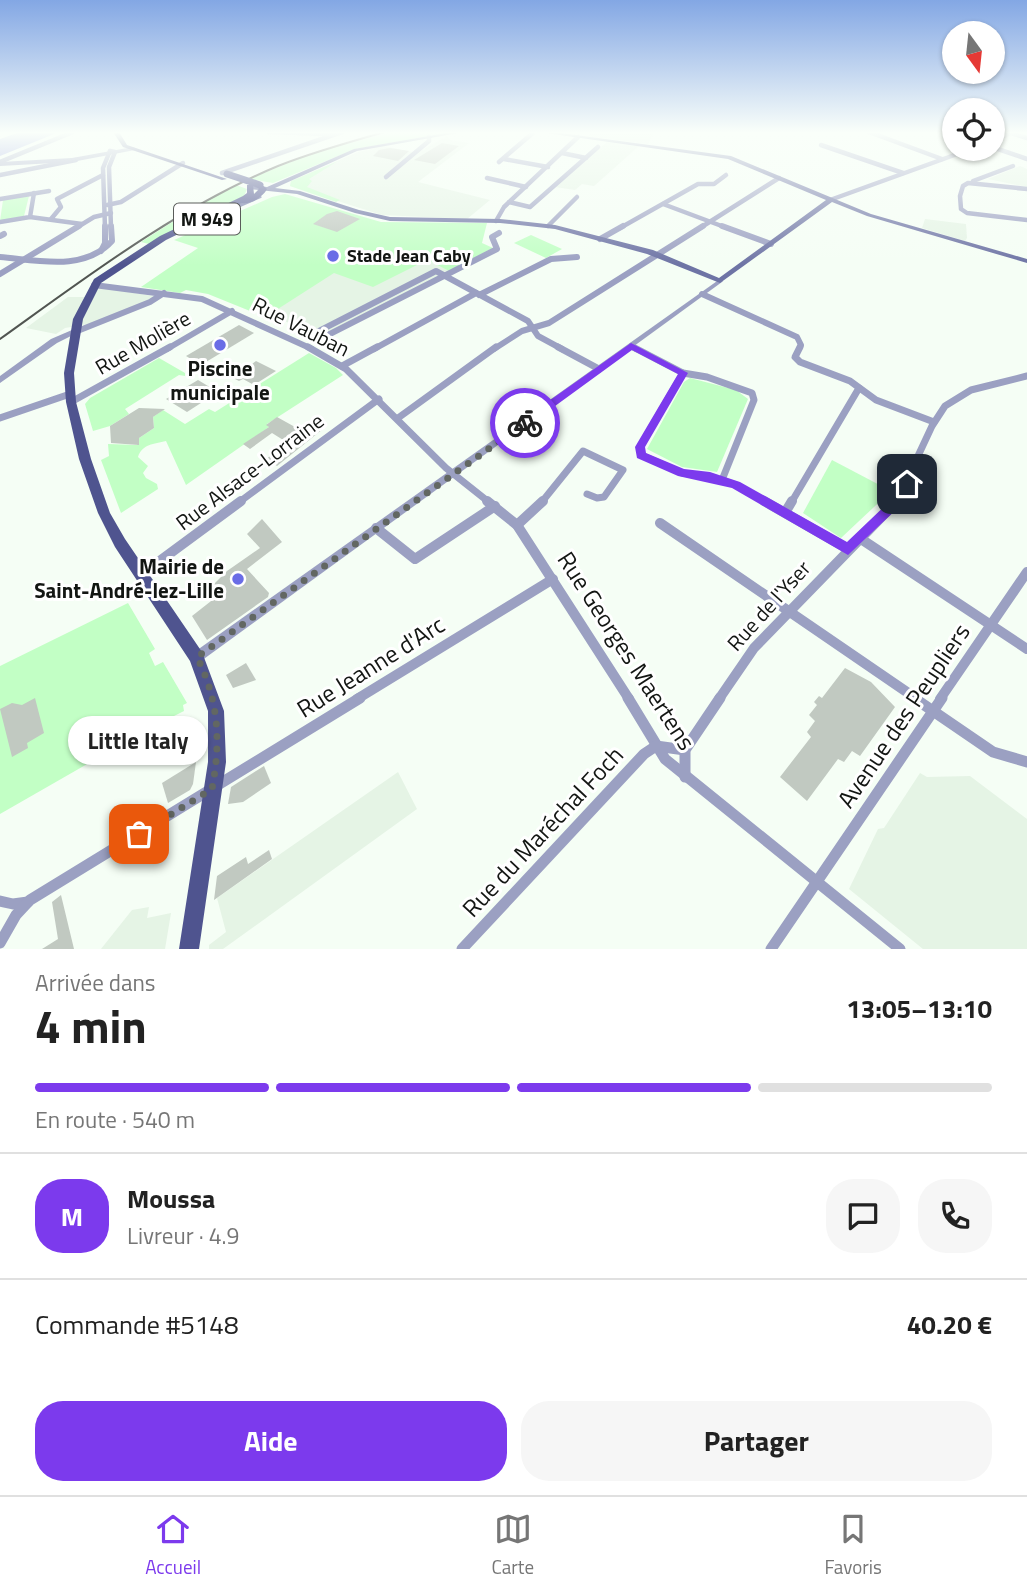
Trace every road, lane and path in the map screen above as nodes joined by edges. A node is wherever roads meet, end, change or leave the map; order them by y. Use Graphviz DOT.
graph roads {
  1 [pos="101,176"];
  2 [pos="103,176"];
  3 [pos="110,176"];
  4 [pos="162,176"];
  5 [pos="227,176"];
  6 [pos="228,176"];
  7 [pos="295,176"];
  8 [pos="538,176"];
  9 [pos="565,176"];
  10 [pos="725,176"];
  11 [pos="775,176"];
  12 [pos="894,176"];
  13 [pos="989,176"];
  14 [pos="487,178"];
  15 [pos="779,178"];
  16 [pos="289,179"];
  17 [pos="968,183"];
  18 [pos="250,187"];
  19 [pos="526,187"];
  20 [pos="261,188"];
  21 [pos="1027,189"];
  22 [pos="49,191"];
  23 [pos="282,191"];
  24 [pos="295,192"];
  25 [pos="65,195"];
  26 [pos="34,196"];
  27 [pos="577,197"];
  28 [pos="246,198"];
  29 [pos="0,199"];
  30 [pos="830,200"];
  31 [pos="509,202"];
  32 [pos="111,204"];
  33 [pos="663,204"];
  34 [pos="104,205"];
  35 [pos="964,212"];
  36 [pos="111,213"];
  37 [pos="104,214"];
  38 [pos="30,217"];
  39 [pos="51,219"];
  40 [pos="1027,220"];
  41 [pos="496,221"];
  42 [pos="708,221"];
  43 [pos="964,221"];
  44 [pos="0,222"];
  45 [pos="82,224"];
  46 [pos="197,224"];
  47 [pos="548,226"];
  48 [pos="499,233"];
  49 [pos="600,239"];
  50 [pos="771,244"];
  51 [pos="143,250"];
  52 [pos="101,251"];
  53 [pos="657,254"];
  54 [pos="0,257"];
  55 [pos="577,257"];
  56 [pos="25,259"];
  57 [pos="1027,261"];
  58 [pos="0,274"];
  59 [pos="445,275"];
  60 [pos="720,281"];
  61 [pos="94,285"];
  62 [pos="164,293"];
  63 [pos="478,294"];
  64 [pos="702,295"];
  65 [pos="232,312"];
  66 [pos="533,327"];
  67 [pos="318,331"];
  68 [pos="75,332"];
  69 [pos="322,338"];
  70 [pos="631,346"];
  71 [pos="342,366"];
  72 [pos="598,369"];
  73 [pos="684,373"];
  74 [pos="1027,376"];
  75 [pos="0,380"];
  76 [pos="859,388"];
  77 [pos="71,398"];
  78 [pos="379,399"];
  79 [pos="0,418"];
  80 [pos="398,418"];
  81 [pos="934,422"];
  82 [pos="454,474"];
  83 [pos="722,480"];
  84 [pos="587,494"];
  85 [pos="495,506"];
  86 [pos="786,512"];
  87 [pos="660,523"];
  88 [pos="517,525"];
  89 [pos="376,527"];
  90 [pos="861,539"];
  91 [pos="848,549"];
  92 [pos="1027,572"];
  93 [pos="142,574"];
  94 [pos="553,579"];
  95 [pos="788,610"];
  96 [pos="989,625"];
  97 [pos="1027,649"];
  98 [pos="197,657"];
  99 [pos="932,710"];
  100 [pos="656,746"];
  101 [pos="685,750"];
  102 [pos="1027,761"];
  103 [pos="685,777"];
  104 [pos="212,789"];
  105 [pos="817,883"];
  106 [pos="30,900"];
  107 [pos="0,901"];
  108 [pos="0,943"];
  109 [pos="189,949"];
  110 [pos="462,949"];
  111 [pos="771,949"];
  112 [pos="900,949"];
  1 -- 25 [label="street"];
  2 -- 34 [label="street"];
  3 -- 32 [label="street"];
  4 -- 32 [label="street"];
  5 -- 18 [label="main road, M 949, bridge"];
  6 -- 20 [label="main road, M 949, bridge"];
  7 -- 16 [label="main road"];
  8 -- 19 [label="street"];
  9 -- 31 [label="street"];
  10 -- 33 [label="street"];
  11 -- 15 [label="main road"];
  12 -- 30 [label="street"];
  13 -- 17 [label="street"];
  14 -- 19 [label="street"];
  15 -- 30 [label="main road"];
  15 -- 42 [label="street"];
  16 -- 20 [label="main road"];
  16 -- 24 [label="main road"];
  17 -- 21 [label="street"];
  17 -- 35 [label="street"];
  18 -- 20 [label="main road"];
  18 -- 28 [label="main road, M 949"];
  19 -- 31 [label="street"];
  20 -- 23 [label="main road"];
  20 -- 28 [label="main road, M 949"];
  20 -- 46 [label="main road, M 949"];
  22 -- 26 [label="street"];
  23 -- 24 [label="main road"];
  23 -- 46 [label="main road, M 949"];
  24 -- 41 [label="main road"];
  25 -- 26 [label="street"];
  25 -- 39 [label="street"];
  26 -- 29 [label="street"];
  26 -- 38 [label="street"];
  27 -- 47 [label="street"];
  28 -- 51 [label="main road, M 949"];
  30 -- 50 [label="main road"];
  30 -- 57 [label="main road"];
  31 -- 41 [label="street"];
  32 -- 34 [label="street"];
  32 -- 36 [label="street"];
  33 -- 42 [label="street"];
  33 -- 49 [label="street"];
  34 -- 37 [label="street"];
  35 -- 40 [label="street"];
  35 -- 43 [label="street"];
  36 -- 37 [label="street"];
  36 -- 52 [label="street"];
  37 -- 45 [label="street"];
  37 -- 52 [label="street"];
  38 -- 39 [label="street"];
  38 -- 44 [label="street"];
  39 -- 45 [label="street"];
  41 -- 47 [label="main road"];
  42 -- 50 [label="street"];
  42 -- 53 [label="street"];
  45 -- 56 [label="street"];
  46 -- 51 [label="main road, M 949"];
  47 -- 49 [label="main road"];
  48 -- 59 [label="street"];
  49 -- 53 [label="main road"];
  50 -- 60 [label="main road"];
  51 -- 61 [label="main road, M 949"];
  52 -- 56 [label="street"];
  53 -- 60 [label="main road"];
  53 -- 66 [label="street"];
  54 -- 56 [label="street"];
  55 -- 63 [label="street"];
  56 -- 58 [label="street"];
  59 -- 63 [label="street"];
  59 -- 67 [label="street"];
  59 -- 69 [label="street"];
  60 -- 64 [label="street"];
  61 -- 62 [label="street, Rue Vauban"];
  61 -- 68 [label="main road, M 949"];
  62 -- 65 [label="street, Rue Vauban"];
  62 -- 68 [label="street"];
  63 -- 66 [label="street"];
  63 -- 71 [label="street"];
  64 -- 70 [label="street"];
  64 -- 76 [label="street"];
  65 -- 71 [label="street, Rue Vauban"];
  65 -- 77 [label="street, Rue Molière"];
  66 -- 72 [label="street"];
  66 -- 80 [label="street"];
  68 -- 75 [label="street"];
  68 -- 77 [label="main road, M 949"];
  70 -- 72 [label="street"];
  70 -- 73 [label="street"];
  71 -- 78 [label="street, Rue Vauban"];
  72 -- 82 [label="street"];
  73 -- 83 [label="street"];
  73 -- 83 [label="street"];
  74 -- 81 [label="street, Rue de l'Yser"];
  76 -- 81 [label="street"];
  76 -- 86 [label="street"];
  77 -- 79 [label="street, Rue Molière"];
  77 -- 93 [label="main road, M 949"];
  78 -- 80 [label="street, Rue Vauban"];
  78 -- 93 [label="street, Rue Alsace-Lorraine"];
  80 -- 82 [label="street, Rue Vauban"];
  81 -- 90 [label="street, Rue de l'Yser"];
  82 -- 85 [label="street, Rue Georges Maertens"];
  82 -- 89 [label="street"];
  83 -- 86 [label="street"];
  84 -- 88 [label="street"];
  85 -- 88 [label="street, Rue Georges Maertens"];
  85 -- 89 [label="street"];
  86 -- 91 [label="street"];
  87 -- 95 [label="street"];
  88 -- 94 [label="street, Rue Georges Maertens"];
  89 -- 98 [label="street"];
  90 -- 91 [label="street, Rue de l'Yser"];
  90 -- 96 [label="street"];
  91 -- 95 [label="street, Rue de l'Yser"];
  92 -- 96 [label="street, Avenue des Peupliers"];
  93 -- 98 [label="main road, M 949"];
  94 -- 100 [label="street, Rue Georges Maertens"];
  94 -- 104 [label="street, Rue Jeanne d'Arc"];
  95 -- 99 [label="street"];
  95 -- 101 [label="street, Rue de l'Yser"];
  96 -- 97 [label="street"];
  96 -- 99 [label="street, Avenue des Peupliers"];
  98 -- 104 [label="main road, M 949"];
  99 -- 102 [label="street"];
  99 -- 105 [label="street, Avenue des Peupliers"];
  100 -- 101 [label="street"];
  100 -- 103 [label="street, Rue Georges Maertens"];
  100 -- 110 [label="street, Rue du Maréchal Foch"];
  101 -- 103 [label="street"];
  103 -- 105 [label="street, Rue Georges Maertens"];
  104 -- 106 [label="street, Rue Jeanne d'Arc"];
  104 -- 109 [label="main road, M 949"];
  105 -- 111 [label="street, Avenue des Peupliers"];
  105 -- 112 [label="street, Rue Georges Maertens"];
  106 -- 107 [label="street"];
  106 -- 108 [label="street"];
}
